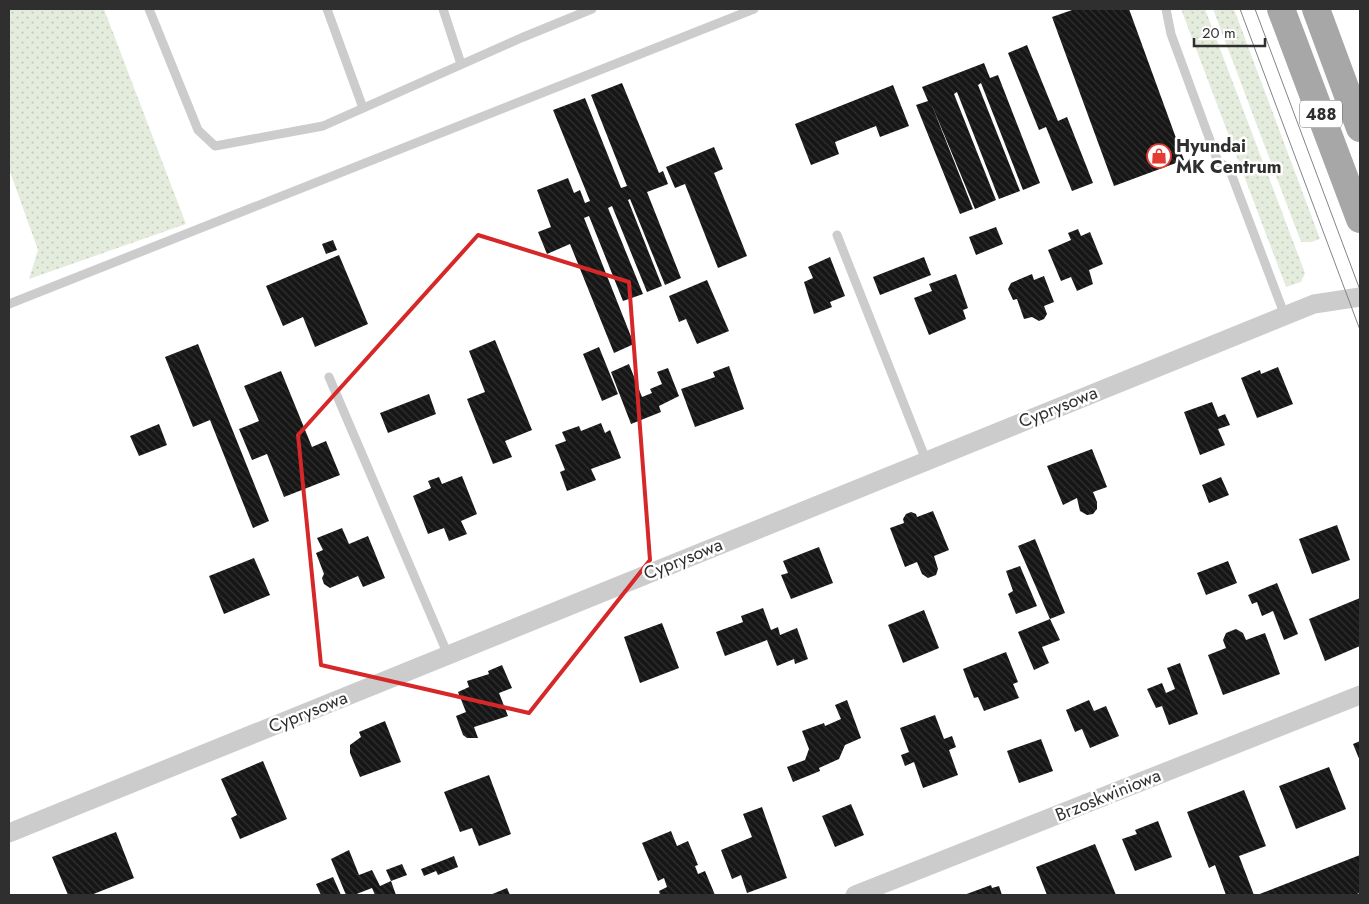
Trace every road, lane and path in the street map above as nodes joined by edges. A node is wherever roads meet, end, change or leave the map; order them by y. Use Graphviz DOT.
graph roads {
  1 [pos="149,9"];
  2 [pos="327,9"];
  3 [pos="443,9"];
  4 [pos="592,9"];
  5 [pos="754,9"];
  6 [pos="1166,9"];
  7 [pos="1282,9"];
  8 [pos="1316,9"];
  9 [pos="462,64"];
  10 [pos="363,108"];
  11 [pos="1360,128"];
  12 [pos="1360,219"];
  13 [pos="838,235"];
  14 [pos="1360,297"];
  15 [pos="9,304"];
  16 [pos="1285,316"];
  17 [pos="329,377"];
  18 [pos="926,460"];
  19 [pos="448,655"];
  20 [pos="1360,695"];
  21 [pos="9,833"];
  22 [pos="855,895"];
  1 -- 10 [label="lane"];
  2 -- 10 [label="lane"];
  3 -- 9 [label="lane"];
  4 -- 9 [label="lane"];
  5 -- 15 [label="lane"];
  6 -- 16 [label="lane"];
  7 -- 12 [label="main road, 488"];
  8 -- 11 [label="main road, 488"];
  9 -- 10 [label="lane"];
  13 -- 18 [label="lane"];
  14 -- 16 [label="street, Cyprysowa"];
  16 -- 18 [label="street, Cyprysowa"];
  17 -- 19 [label="lane"];
  18 -- 19 [label="street, Cyprysowa"];
  19 -- 21 [label="street, Cyprysowa"];
  20 -- 22 [label="street, Brzoskwiniowa"];
}
